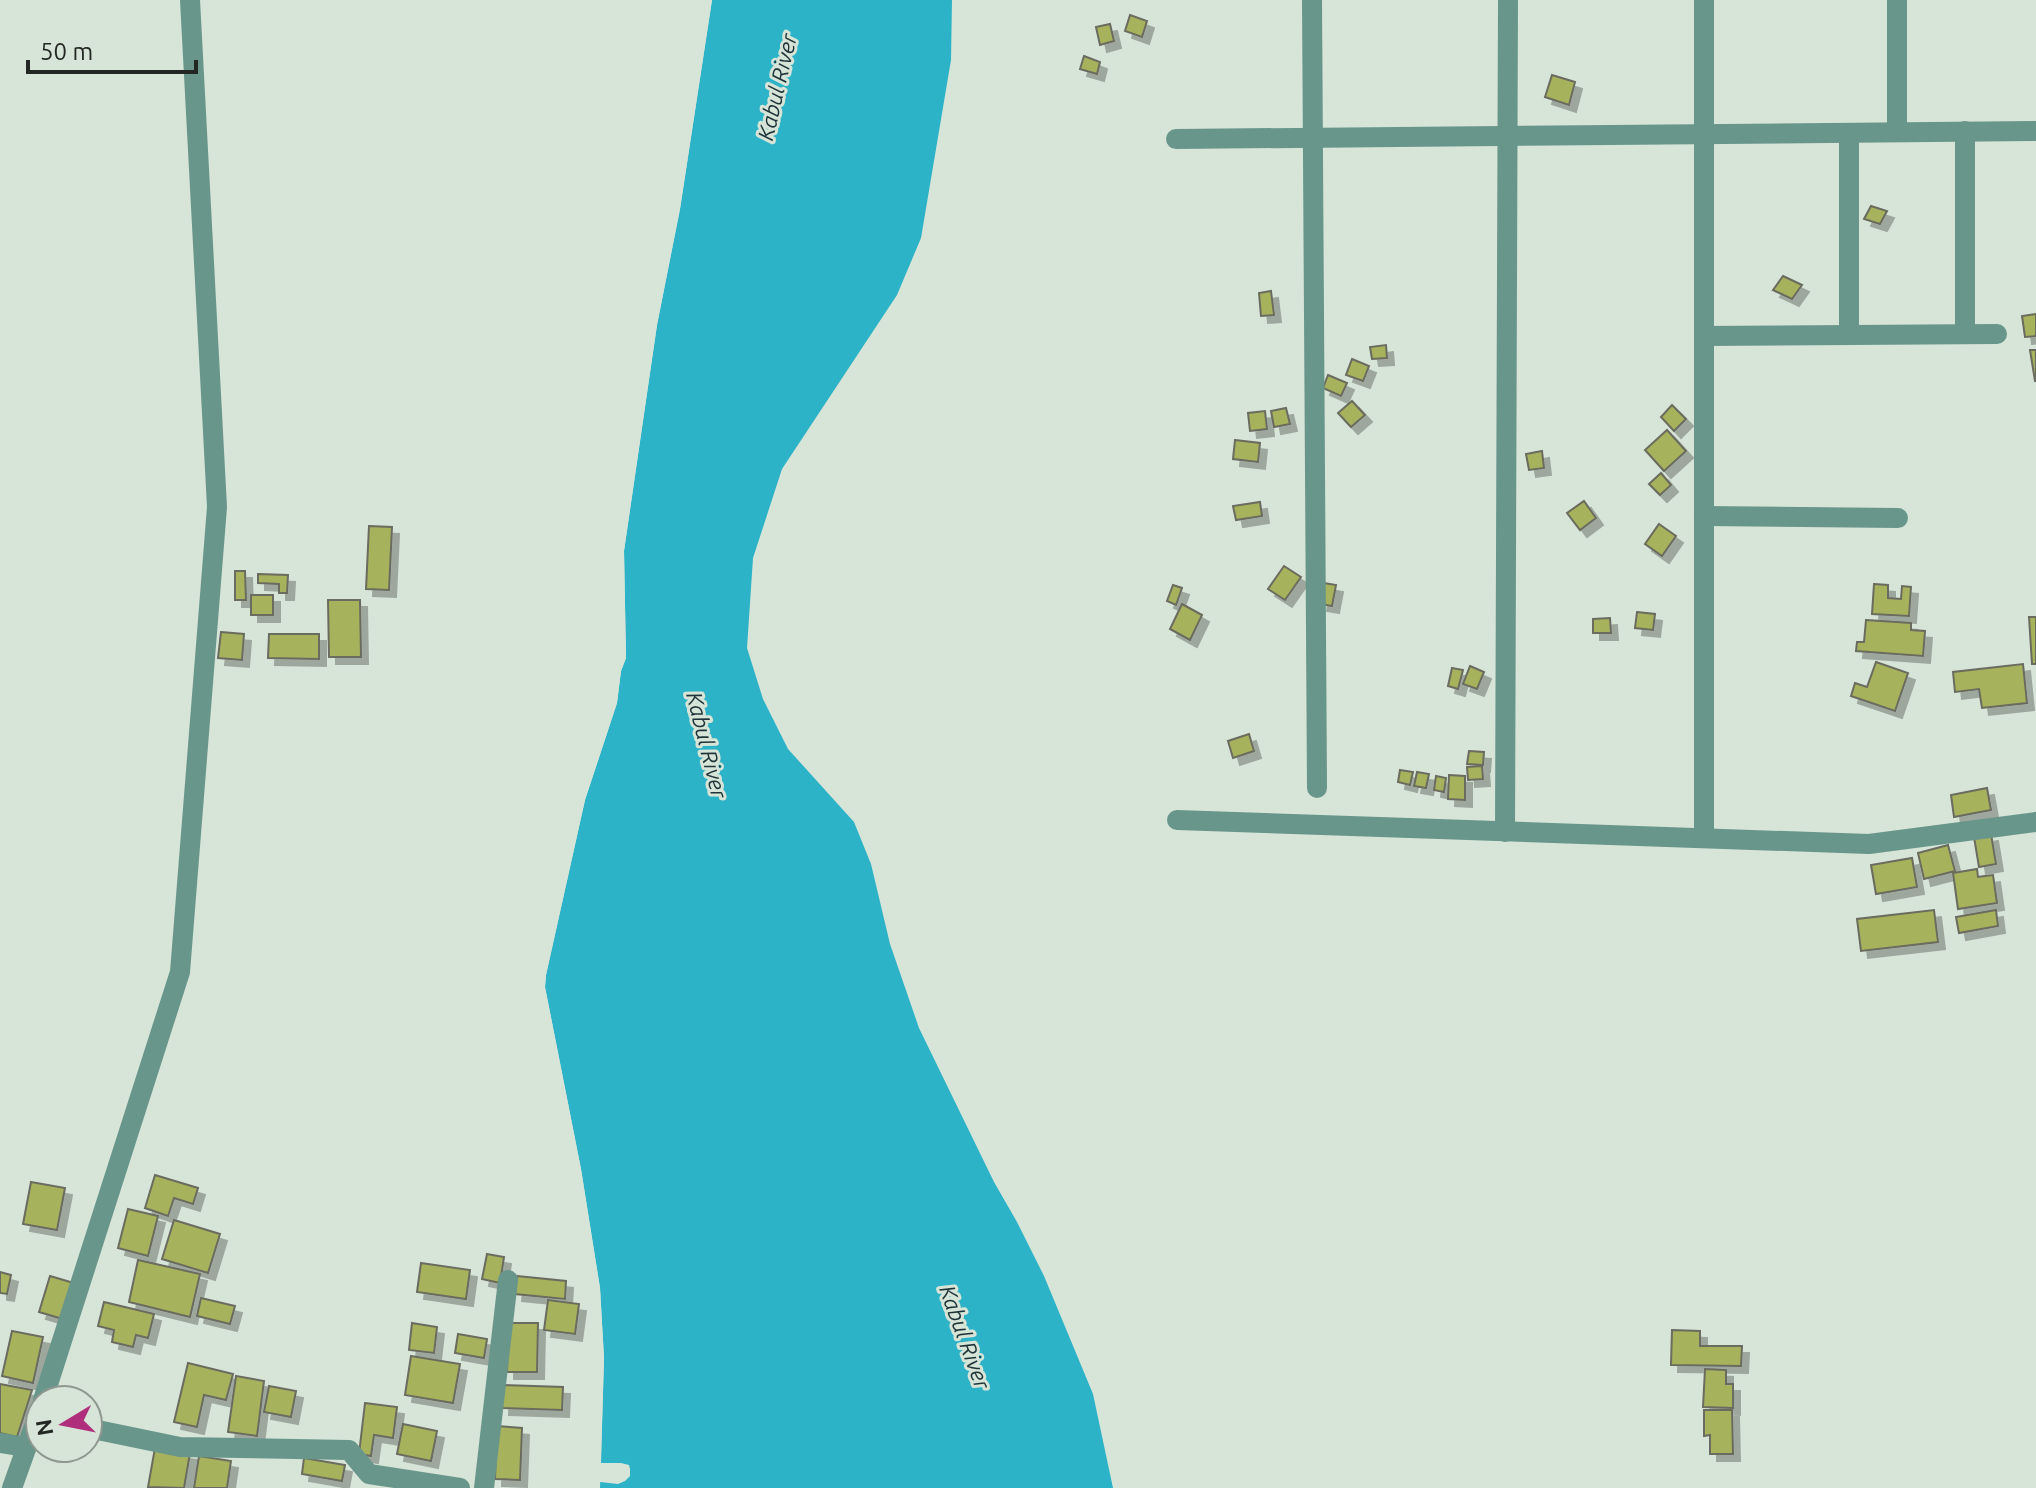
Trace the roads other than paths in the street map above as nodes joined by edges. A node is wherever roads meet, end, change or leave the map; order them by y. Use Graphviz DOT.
graph roads {
  1 [pos="190,0"];
  2 [pos="1312,0"];
  3 [pos="1508,0"];
  4 [pos="1704,0"];
  5 [pos="1897,0"];
  6 [pos="1965,131"];
  7 [pos="2036,131"];
  8 [pos="1897,132"];
  9 [pos="1849,133"];
  10 [pos="1704,134"];
  11 [pos="1508,136"];
  12 [pos="1313,138"];
  13 [pos="1176,139"];
  14 [pos="1965,334"];
  15 [pos="1997,334"];
  16 [pos="1849,335"];
  17 [pos="1704,336"];
  18 [pos="1704,516"];
  19 [pos="1898,518"];
  20 [pos="1317,788"];
  21 [pos="1177,820"];
  22 [pos="2036,822"];
  23 [pos="1505,832"];
  24 [pos="1704,838"];
  25 [pos="508,1280"];
  26 [pos="49,1384"];
  27 [pos="104,1431"];
  28 [pos="0,1443"];
  29 [pos="24,1447"];
  30 [pos="24,1453"];
  31 [pos="12,1488"];
  32 [pos="460,1488"];
  33 [pos="484,1488"];
  1 -- 26 [label="street"];
  2 -- 12 [label="street"];
  3 -- 11 [label="street"];
  4 -- 10 [label="street"];
  5 -- 8 [label="street"];
  6 -- 7 [label="street"];
  6 -- 8 [label="street"];
  6 -- 14 [label="street"];
  8 -- 9 [label="street"];
  9 -- 10 [label="street"];
  9 -- 16 [label="street"];
  10 -- 11 [label="street"];
  10 -- 17 [label="street"];
  11 -- 12 [label="street"];
  11 -- 23 [label="street"];
  12 -- 13 [label="street"];
  12 -- 20 [label="street"];
  14 -- 15 [label="street"];
  14 -- 16 [label="street"];
  16 -- 17 [label="street"];
  17 -- 18 [label="street"];
  18 -- 19 [label="street"];
  18 -- 24 [label="street"];
  21 -- 23 [label="street"];
  22 -- 24 [label="street"];
  23 -- 24 [label="street"];
  25 -- 33 [label="street"];
  27 -- 32 [label="street"];
  28 -- 29 [label="street"];
  30 -- 31 [label="street"];
}
